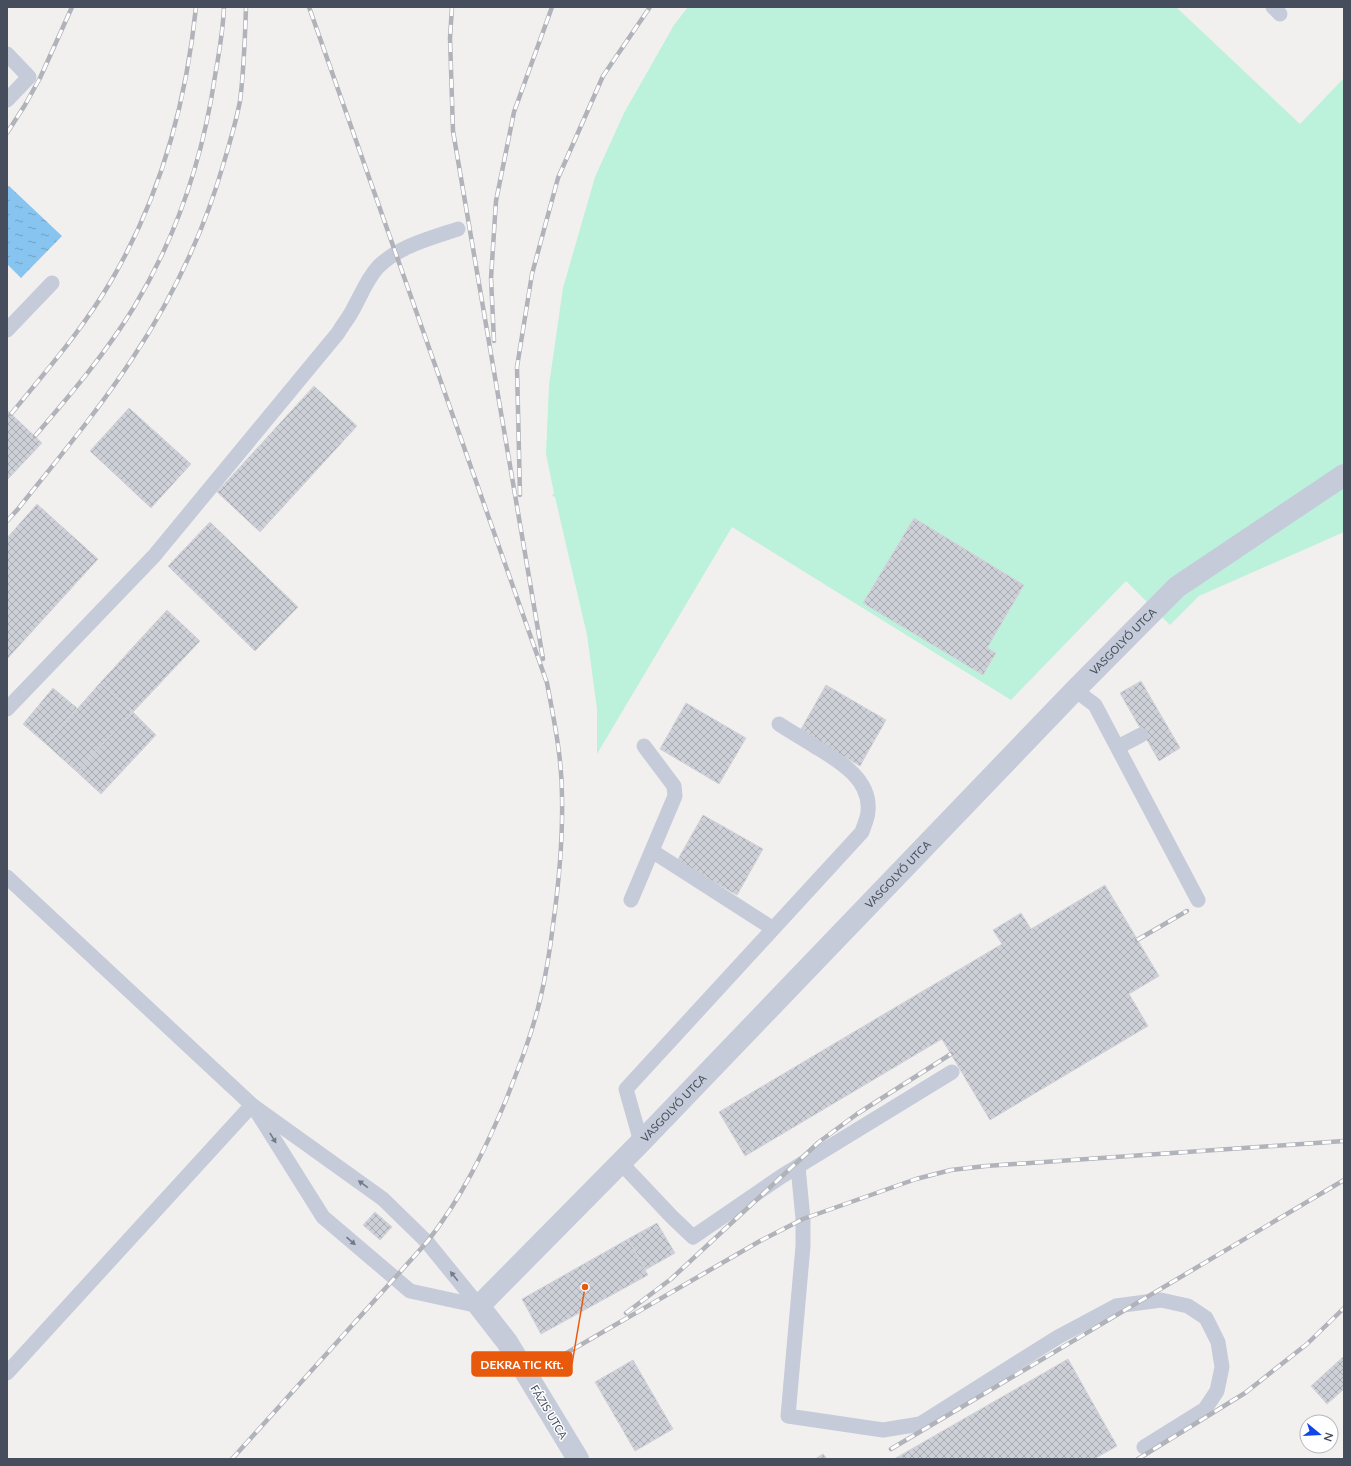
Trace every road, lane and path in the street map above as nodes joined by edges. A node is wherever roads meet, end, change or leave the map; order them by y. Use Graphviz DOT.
graph roads {
  1 [pos="7,54"];
  2 [pos="7,100"];
  3 [pos="458,229"];
  4 [pos="52,283"];
  5 [pos="7,330"];
  6 [pos="1344,474"];
  7 [pos="1075,690"];
  8 [pos="7,709"];
  9 [pos="779,724"];
  10 [pos="1141,735"];
  11 [pos="644,746"];
  12 [pos="1118,747"];
  13 [pos="652,852"];
  14 [pos="7,878"];
  15 [pos="631,900"];
  16 [pos="1198,900"];
  17 [pos="772,928"];
  18 [pos="952,1072"];
  19 [pos="252,1105"];
  20 [pos="640,1142"];
  21 [pos="620,1162"];
  22 [pos="798,1167"];
  23 [pos="479,1306"];
  24 [pos="7,1373"];
  25 [pos="1144,1447"];
  26 [pos="578,1459"];
  1 -- 2 [label="lane"];
  3 -- 8 [label="lane"];
  4 -- 5 [label="lane"];
  6 -- 7 [label="street, VASGOLYÓ UTCA"];
  7 -- 12 [label="lane"];
  7 -- 20 [label="street, VASGOLYÓ UTCA"];
  9 -- 17 [label="lane"];
  10 -- 12 [label="lane"];
  11 -- 13 [label="lane"];
  12 -- 16 [label="lane"];
  13 -- 15 [label="lane"];
  13 -- 17 [label="lane"];
  14 -- 19 [label="lane"];
  17 -- 20 [label="lane"];
  18 -- 22 [label="lane"];
  23 -- 19 [label="lane, one-way"];
  19 -- 23 [label="lane, one-way"];
  19 -- 24 [label="lane"];
  20 -- 21 [label="street, VASGOLYÓ UTCA"];
  21 -- 22 [label="lane"];
  21 -- 23 [label="street, VASGOLYÓ UTCA"];
  22 -- 25 [label="lane"];
  23 -- 26 [label="street, FÁZIS UTCA"];
}
